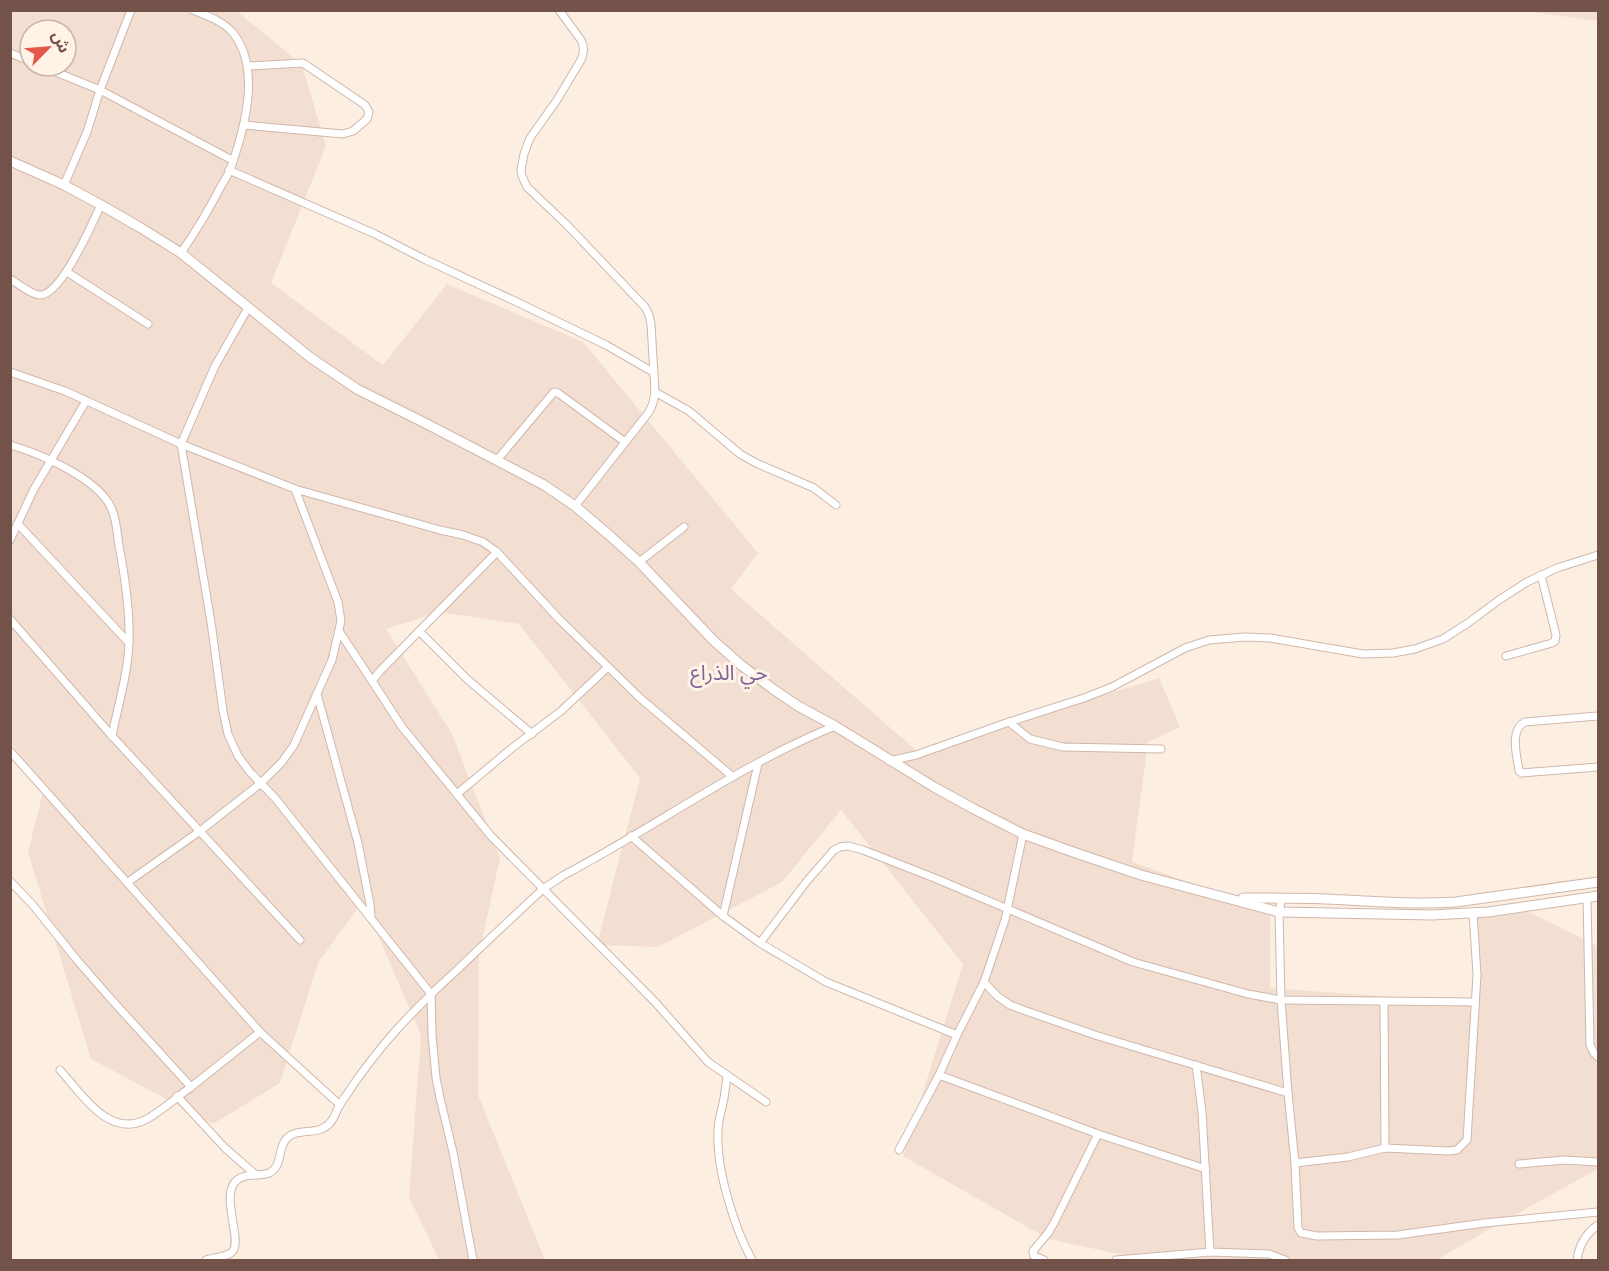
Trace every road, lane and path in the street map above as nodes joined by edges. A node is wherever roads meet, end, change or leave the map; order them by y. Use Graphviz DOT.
graph roads {
  1 [pos="131,10"];
  2 [pos="193,10"];
  3 [pos="560,10"];
  4 [pos="248,66"];
  5 [pos="70,78"];
  6 [pos="100,90"];
  7 [pos="244,125"];
  8 [pos="232,160"];
  9 [pos="10,161"];
  10 [pos="230,170"];
  11 [pos="64,185"];
  12 [pos="101,205"];
  13 [pos="181,253"];
  14 [pos="67,272"];
  15 [pos="10,279"];
  16 [pos="248,308"];
  17 [pos="148,324"];
  18 [pos="10,372"];
  19 [pos="653,372"];
  20 [pos="655,392"];
  21 [pos="86,401"];
  22 [pos="625,442"];
  23 [pos="181,444"];
  24 [pos="10,445"];
  25 [pos="50,460"];
  26 [pos="497,460"];
  27 [pos="295,489"];
  28 [pos="836,505"];
  29 [pos="575,507"];
  30 [pos="18,524"];
  31 [pos="684,527"];
  32 [pos="10,540"];
  33 [pos="497,552"];
  34 [pos="1599,555"];
  35 [pos="639,562"];
  36 [pos="1541,575"];
  37 [pos="10,619"];
  38 [pos="339,631"];
  39 [pos="419,632"];
  40 [pos="129,643"];
  41 [pos="1506,656"];
  42 [pos="608,667"];
  43 [pos="372,681"];
  44 [pos="317,694"];
  45 [pos="1599,716"];
  46 [pos="1009,722"];
  47 [pos="835,726"];
  48 [pos="532,734"];
  49 [pos="112,736"];
  50 [pos="1161,749"];
  51 [pos="10,751"];
  52 [pos="889,761"];
  53 [pos="758,764"];
  54 [pos="1599,767"];
  55 [pos="733,777"];
  56 [pos="261,783"];
  57 [pos="457,794"];
  58 [pos="200,831"];
  59 [pos="1023,834"];
  60 [pos="631,836"];
  61 [pos="10,882"];
  62 [pos="128,882"];
  63 [pos="1599,882"];
  64 [pos="543,889"];
  65 [pos="1599,896"];
  66 [pos="1587,897"];
  67 [pos="1232,898"];
  68 [pos="1281,898"];
  69 [pos="1008,908"];
  70 [pos="1279,912"];
  71 [pos="1473,912"];
  72 [pos="723,916"];
  73 [pos="370,918"];
  74 [pos="300,940"];
  75 [pos="760,943"];
  76 [pos="984,982"];
  77 [pos="431,994"];
  78 [pos="1281,1000"];
  79 [pos="1384,1001"];
  80 [pos="1475,1002"];
  81 [pos="260,1032"];
  82 [pos="957,1035"];
  83 [pos="1599,1057"];
  84 [pos="1196,1065"];
  85 [pos="60,1070"];
  86 [pos="727,1075"];
  87 [pos="939,1075"];
  88 [pos="191,1087"];
  89 [pos="1288,1093"];
  90 [pos="177,1096"];
  91 [pos="766,1102"];
  92 [pos="340,1105"];
  93 [pos="1098,1134"];
  94 [pos="1385,1149"];
  95 [pos="899,1150"];
  96 [pos="1599,1162"];
  97 [pos="1295,1163"];
  98 [pos="1519,1164"];
  99 [pos="1206,1169"];
  100 [pos="256,1175"];
  101 [pos="1599,1212"];
  102 [pos="1599,1225"];
  103 [pos="1210,1252"];
  104 [pos="206,1260"];
  105 [pos="473,1260"];
  106 [pos="752,1260"];
  107 [pos="1044,1260"];
  108 [pos="1116,1260"];
  109 [pos="1285,1260"];
  110 [pos="1577,1260"];
  1 -- 6 [label="street"];
  2 -- 4 [label="street"];
  3 -- 19 [label="street"];
  4 -- 7 [label="street"];
  4 -- 7 [label="street"];
  5 -- 6 [label="street"];
  6 -- 8 [label="street"];
  6 -- 11 [label="street"];
  7 -- 8 [label="street"];
  8 -- 10 [label="street"];
  9 -- 11 [label="main road"];
  10 -- 13 [label="street"];
  10 -- 19 [label="street"];
  11 -- 12 [label="main road"];
  12 -- 13 [label="main road"];
  12 -- 14 [label="street"];
  13 -- 16 [label="main road"];
  14 -- 15 [label="street"];
  14 -- 17 [label="street"];
  16 -- 23 [label="street"];
  16 -- 26 [label="main road"];
  18 -- 21 [label="street"];
  19 -- 20 [label="street"];
  20 -- 22 [label="street"];
  20 -- 28 [label="street"];
  21 -- 23 [label="street"];
  21 -- 25 [label="street"];
  22 -- 26 [label="street"];
  22 -- 29 [label="street"];
  23 -- 27 [label="street"];
  23 -- 56 [label="street"];
  24 -- 25 [label="street"];
  25 -- 30 [label="street"];
  25 -- 40 [label="street"];
  26 -- 29 [label="main road"];
  27 -- 33 [label="street"];
  27 -- 38 [label="street"];
  29 -- 35 [label="main road"];
  30 -- 32 [label="street"];
  30 -- 40 [label="street"];
  31 -- 35 [label="street"];
  33 -- 39 [label="street"];
  33 -- 42 [label="street"];
  34 -- 36 [label="street"];
  35 -- 47 [label="main road"];
  36 -- 41 [label="street"];
  36 -- 46 [label="street"];
  37 -- 49 [label="street"];
  38 -- 43 [label="street"];
  38 -- 44 [label="street"];
  39 -- 43 [label="street"];
  39 -- 48 [label="street"];
  40 -- 49 [label="street"];
  42 -- 48 [label="street"];
  42 -- 55 [label="street"];
  43 -- 57 [label="street"];
  44 -- 56 [label="street"];
  44 -- 73 [label="street"];
  45 -- 54 [label="street"];
  46 -- 50 [label="street"];
  46 -- 52 [label="street"];
  47 -- 52 [label="main road"];
  47 -- 53 [label="street"];
  48 -- 57 [label="street"];
  49 -- 58 [label="street"];
  51 -- 62 [label="street"];
  52 -- 59 [label="main road"];
  53 -- 55 [label="street"];
  53 -- 72 [label="street"];
  55 -- 60 [label="street"];
  56 -- 58 [label="street"];
  56 -- 73 [label="street"];
  57 -- 64 [label="street"];
  58 -- 62 [label="street"];
  58 -- 74 [label="street"];
  59 -- 67 [label="main road"];
  59 -- 69 [label="street"];
  60 -- 64 [label="street"];
  60 -- 72 [label="street"];
  61 -- 88 [label="street"];
  62 -- 81 [label="street"];
  63 -- 68 [label="main road"];
  64 -- 77 [label="street"];
  64 -- 86 [label="street"];
  65 -- 66 [label="main road"];
  66 -- 71 [label="main road"];
  66 -- 83 [label="street"];
  67 -- 68 [label="main road"];
  67 -- 70 [label="main road"];
  68 -- 70 [label="street"];
  69 -- 75 [label="street"];
  69 -- 76 [label="street"];
  69 -- 78 [label="street"];
  70 -- 71 [label="main road"];
  70 -- 78 [label="street"];
  71 -- 80 [label="street"];
  72 -- 75 [label="street"];
  73 -- 77 [label="street"];
  75 -- 82 [label="street"];
  76 -- 82 [label="street"];
  76 -- 84 [label="street"];
  77 -- 92 [label="street"];
  77 -- 105 [label="street"];
  78 -- 79 [label="street"];
  78 -- 89 [label="street"];
  79 -- 80 [label="street"];
  79 -- 94 [label="street"];
  80 -- 94 [label="street"];
  81 -- 88 [label="street"];
  81 -- 92 [label="street"];
  82 -- 87 [label="street"];
  84 -- 89 [label="street"];
  84 -- 99 [label="street"];
  85 -- 90 [label="street"];
  86 -- 91 [label="street"];
  86 -- 106 [label="street"];
  87 -- 93 [label="street"];
  87 -- 95 [label="street"];
  88 -- 90 [label="street"];
  89 -- 97 [label="street"];
  90 -- 100 [label="street"];
  92 -- 100 [label="street"];
  93 -- 99 [label="street"];
  93 -- 107 [label="street"];
  94 -- 97 [label="street"];
  96 -- 98 [label="street"];
  97 -- 101 [label="street"];
  99 -- 103 [label="street"];
  100 -- 104 [label="street"];
  102 -- 110 [label="street"];
  103 -- 108 [label="street"];
  103 -- 109 [label="street"];
}
